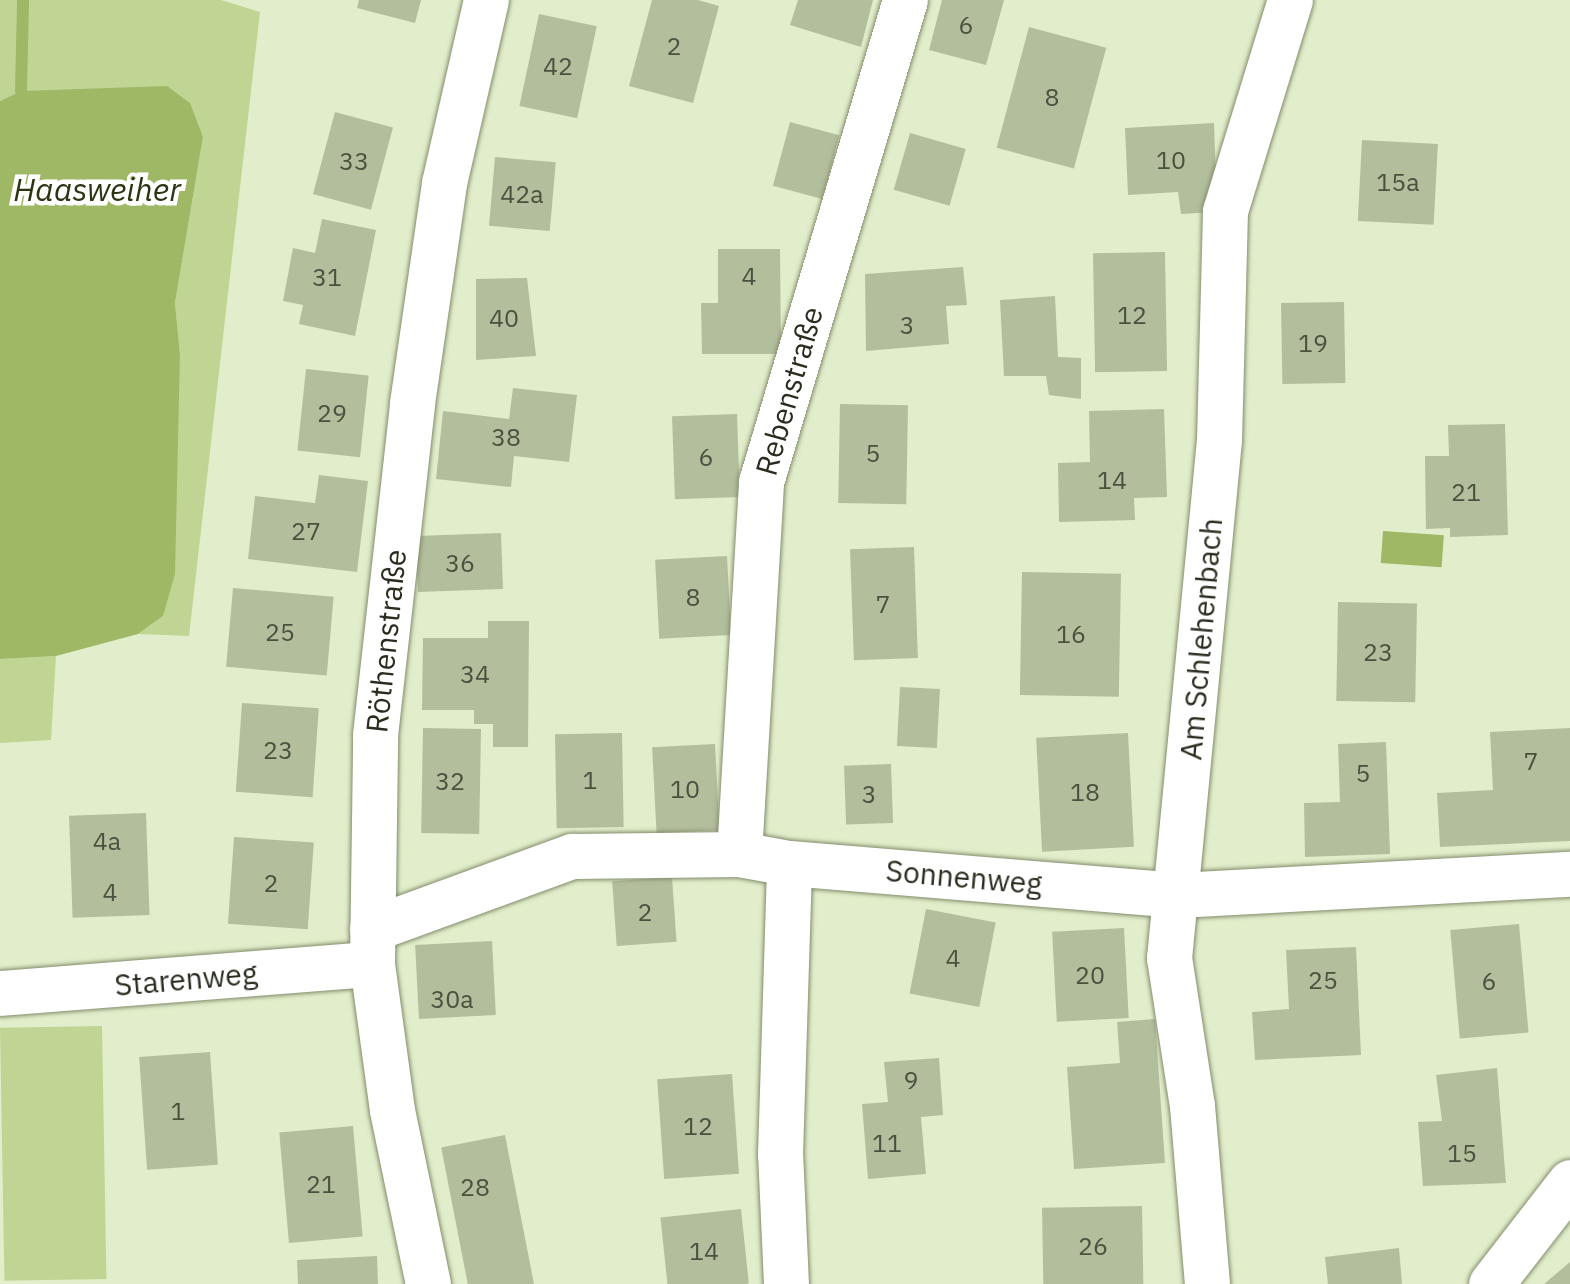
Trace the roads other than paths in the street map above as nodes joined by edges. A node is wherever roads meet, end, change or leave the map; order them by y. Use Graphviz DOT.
graph roads {
  1 [pos="486,0"];
  2 [pos="904,0"];
  3 [pos="1290,0"];
  4 [pos="739,854"];
  5 [pos="789,863"];
  6 [pos="1570,874"];
  7 [pos="1178,894"];
  8 [pos="372,946"];
  9 [pos="0,994"];
  10 [pos="1570,1182"];
  11 [pos="428,1284"];
  12 [pos="786,1284"];
  13 [pos="1207,1284"];
  14 [pos="1490,1284"];
  1 -- 8 [label="street, Röthenstraße"];
  2 -- 4 [label="street, Rebenstraße"];
  3 -- 7 [label="street, Am Schlehenbach"];
  4 -- 5 [label="street, Sonnenweg"];
  4 -- 8 [label="street, Sonnenweg"];
  5 -- 7 [label="street, Sonnenweg"];
  5 -- 12 [label="street"];
  6 -- 7 [label="street, Sonnenweg"];
  7 -- 13 [label="street, Am Schlehenbach"];
  8 -- 9 [label="street, Starenweg"];
  8 -- 11 [label="street, Röthenstraße"];
  10 -- 14 [label="street"];
}
